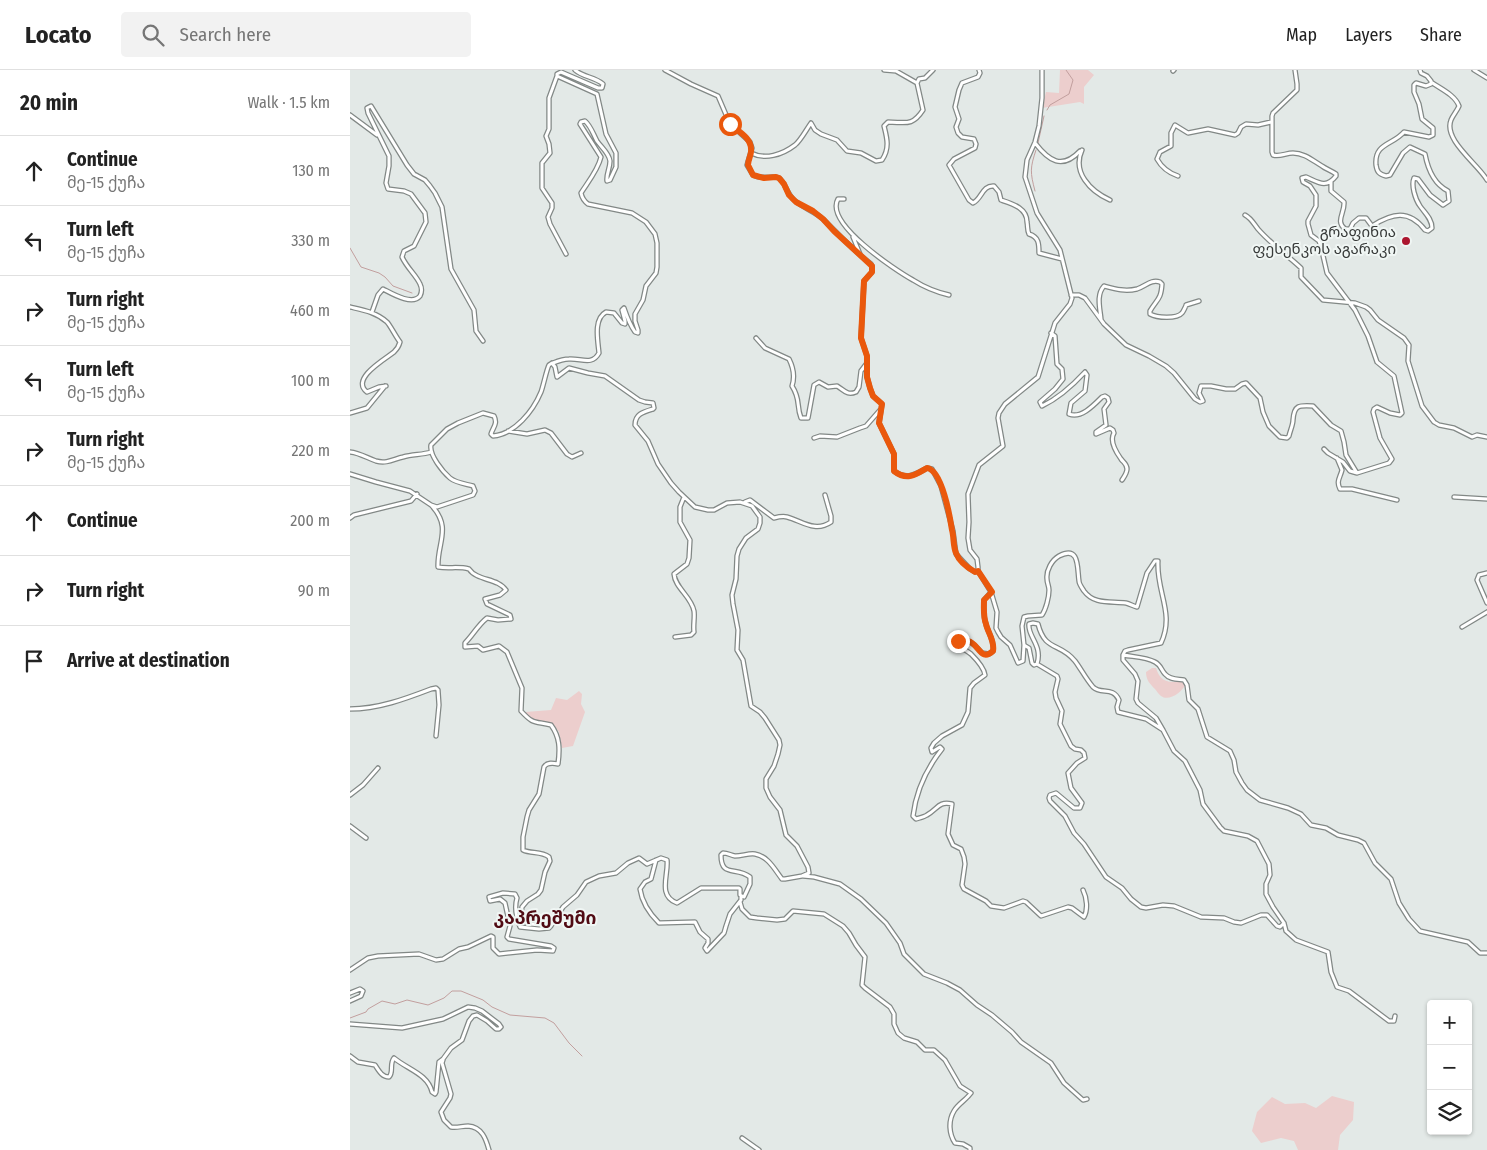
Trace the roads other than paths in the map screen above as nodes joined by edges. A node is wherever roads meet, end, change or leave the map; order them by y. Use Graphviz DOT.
graph roads {
  1 [pos="575,70"];
  2 [pos="665,70"];
  3 [pos="884,70"];
  4 [pos="933,70"];
  5 [pos="979,70"];
  6 [pos="1042,70"];
  7 [pos="1295,70"];
  8 [pos="1420,70"];
  9 [pos="1474,70"];
  10 [pos="557,76"];
  11 [pos="1487,78"];
  12 [pos="1431,82"];
  13 [pos="917,83"];
  14 [pos="350,115"];
  15 [pos="1271,122"];
  16 [pos="379,136"];
  17 [pos="1035,142"];
  18 [pos="751,153"];
  19 [pos="1178,176"];
  20 [pos="1487,180"];
  21 [pos="1331,182"];
  22 [pos="844,199"];
  23 [pos="1110,200"];
  24 [pos="1245,215"];
  25 [pos="852,234"];
  26 [pos="566,254"];
  27 [pos="862,257"];
  28 [pos="1062,259"];
  29 [pos="949,295"];
  30 [pos="1071,296"];
  31 [pos="1199,301"];
  32 [pos="1348,303"];
  33 [pos="350,307"];
  34 [pos="372,312"];
  35 [pos="1101,320"];
  36 [pos="1052,333"];
  37 [pos="756,338"];
  38 [pos="483,341"];
  39 [pos="552,363"];
  40 [pos="867,363"];
  41 [pos="882,408"];
  42 [pos="350,413"];
  43 [pos="507,431"];
  44 [pos="1487,437"];
  45 [pos="814,438"];
  46 [pos="1324,449"];
  47 [pos="350,452"];
  48 [pos="431,452"];
  49 [pos="581,453"];
  50 [pos="1337,458"];
  51 [pos="1358,473"];
  52 [pos="350,474"];
  53 [pos="1122,480"];
  54 [pos="417,494"];
  55 [pos="825,495"];
  56 [pos="684,497"];
  57 [pos="1454,498"];
  58 [pos="1487,499"];
  59 [pos="1397,500"];
  60 [pos="744,503"];
  61 [pos="431,505"];
  62 [pos="350,518"];
  63 [pos="978,571"];
  64 [pos="1487,573"];
  65 [pos="992,592"];
  66 [pos="1487,603"];
  67 [pos="1487,612"];
  68 [pos="1462,626"];
  69 [pos="675,638"];
  70 [pos="1024,645"];
  71 [pos="1123,655"];
  72 [pos="1037,664"];
  73 [pos="350,709"];
  74 [pos="1163,730"];
  75 [pos="436,736"];
  76 [pos="378,768"];
  77 [pos="350,795"];
  78 [pos="350,826"];
  79 [pos="366,838"];
  80 [pos="656,859"];
  81 [pos="802,876"];
  82 [pos="1083,890"];
  83 [pos="741,897"];
  84 [pos="740,902"];
  85 [pos="1284,923"];
  86 [pos="551,926"];
  87 [pos="1487,954"];
  88 [pos="350,970"];
  89 [pos="350,993"];
  90 [pos="350,1001"];
  91 [pos="1395,1016"];
  92 [pos="350,1024"];
  93 [pos="350,1056"];
  94 [pos="443,1059"];
  95 [pos="1087,1100"];
  96 [pos="742,1138"];
  97 [pos="489,1150"];
  98 [pos="759,1150"];
  99 [pos="970,1150"];
  1 -- 10 [label="street"];
  2 -- 18 [label="street"];
  3 -- 13 [label="street"];
  4 -- 13 [label="street"];
  5 -- 28 [label="street"];
  6 -- 17 [label="street"];
  7 -- 15 [label="street"];
  8 -- 12 [label="street"];
  9 -- 11 [label="street"];
  10 -- 26 [label="street"];
  10 -- 39 [label="street"];
  12 -- 20 [label="street"];
  12 -- 21 [label="street"];
  13 -- 18 [label="street"];
  14 -- 16 [label="street"];
  15 -- 19 [label="street"];
  15 -- 21 [label="street"];
  16 -- 34 [label="street"];
  16 -- 38 [label="street"];
  17 -- 23 [label="street"];
  17 -- 28 [label="street"];
  18 -- 27 [label="street"];
  21 -- 32 [label="street"];
  22 -- 25 [label="street"];
  24 -- 32 [label="street"];
  25 -- 27 [label="street"];
  25 -- 29 [label="street"];
  27 -- 40 [label="street"];
  28 -- 30 [label="street"];
  30 -- 35 [label="street"];
  30 -- 36 [label="street"];
  31 -- 35 [label="street"];
  32 -- 44 [label="street"];
  32 -- 51 [label="street"];
  33 -- 34 [label="street"];
  34 -- 42 [label="street"];
  35 -- 51 [label="street"];
  36 -- 53 [label="street"];
  36 -- 63 [label="street"];
  37 -- 40 [label="street"];
  39 -- 43 [label="street"];
  39 -- 56 [label="street"];
  40 -- 41 [label="street"];
  41 -- 45 [label="street"];
  41 -- 63 [label="street"];
  43 -- 48 [label="street"];
  43 -- 49 [label="street"];
  46 -- 50 [label="street"];
  47 -- 48 [label="street"];
  48 -- 61 [label="street"];
  50 -- 51 [label="street"];
  50 -- 59 [label="street"];
  52 -- 54 [label="street"];
  54 -- 61 [label="street"];
  54 -- 62 [label="street"];
  55 -- 60 [label="street"];
  56 -- 60 [label="street"];
  56 -- 69 [label="street"];
  57 -- 58 [label="street"];
  60 -- 81 [label="street"];
  61 -- 86 [label="street"];
  63 -- 65 [label="street"];
  64 -- 66 [label="street"];
  65 -- 70 [label="street"];
  65 -- 82 [label="street"];
  67 -- 68 [label="street"];
  70 -- 71 [label="street"];
  70 -- 72 [label="street"];
  71 -- 74 [label="street"];
  71 -- 87 [label="street"];
  72 -- 74 [label="street"];
  72 -- 85 [label="street"];
  73 -- 75 [label="street"];
  74 -- 85 [label="street"];
  76 -- 77 [label="street"];
  78 -- 79 [label="street"];
  80 -- 83 [label="street"];
  80 -- 84 [label="street"];
  80 -- 86 [label="street"];
  81 -- 83 [label="street"];
  81 -- 95 [label="street"];
  83 -- 84 [label="street"];
  84 -- 99 [label="street"];
  85 -- 91 [label="street"];
  86 -- 88 [label="street"];
  89 -- 90 [label="street"];
  92 -- 94 [label="street"];
  93 -- 94 [label="street"];
  94 -- 97 [label="street"];
  96 -- 98 [label="street"];
}
